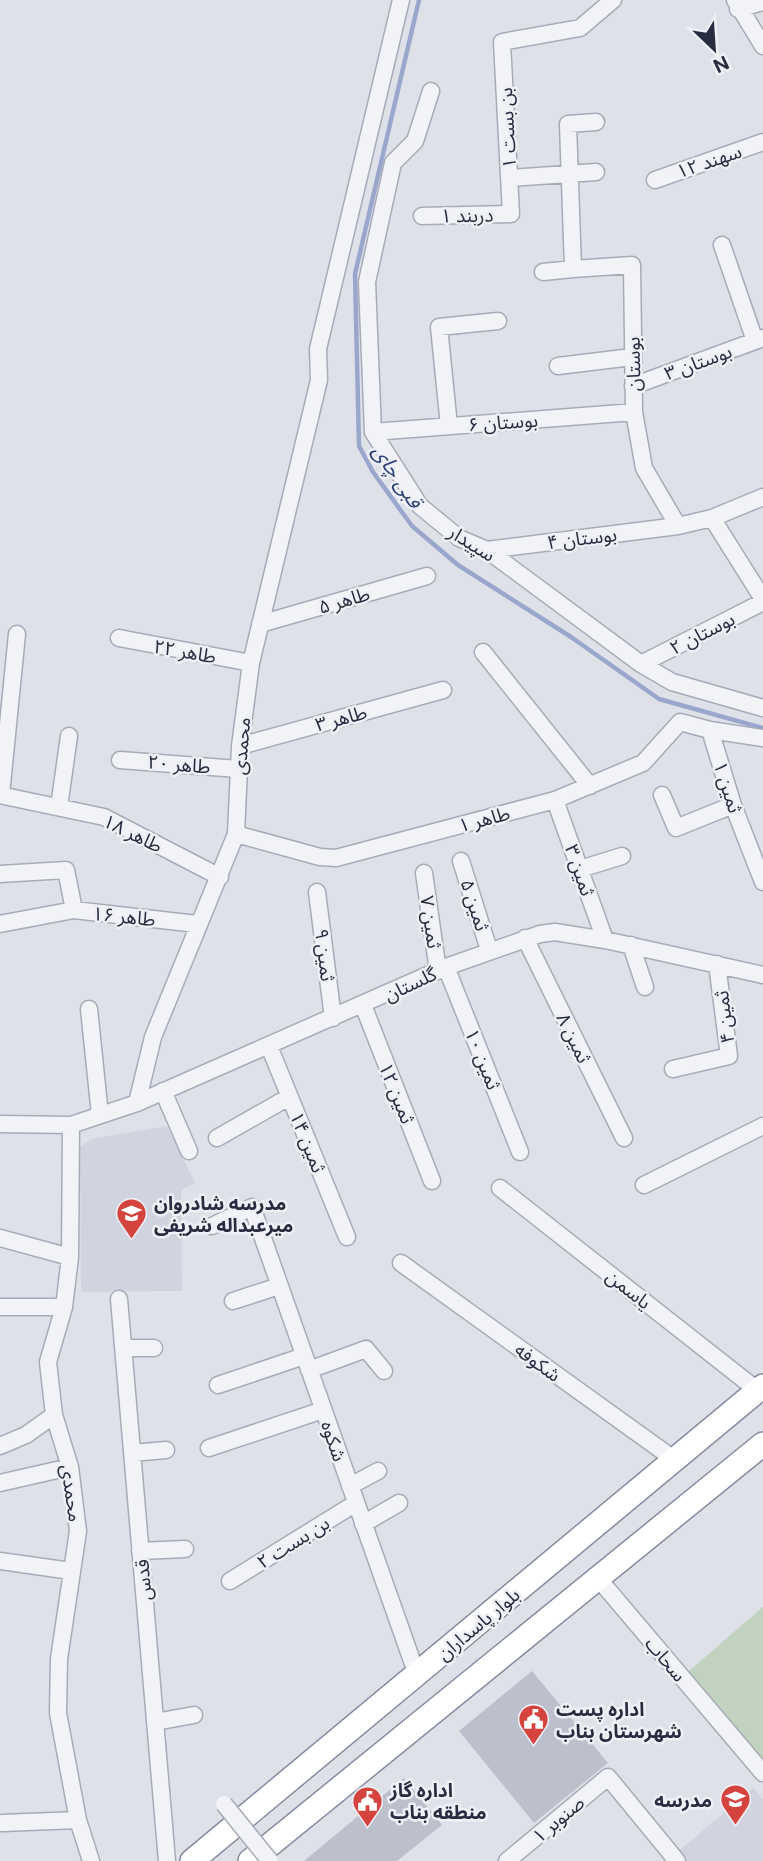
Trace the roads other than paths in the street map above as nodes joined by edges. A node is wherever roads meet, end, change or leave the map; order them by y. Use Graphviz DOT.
graph roads {
  1 [pos="401,0"];
  2 [pos="613,0"];
  3 [pos="763,2"];
  4 [pos="736,4"];
  5 [pos="763,46"];
  6 [pos="431,91"];
  7 [pos="596,122"];
  8 [pos="763,142"];
  9 [pos="596,173"];
  10 [pos="569,174"];
  11 [pos="510,178"];
  12 [pos="655,180"];
  13 [pos="511,214"];
  14 [pos="422,216"];
  15 [pos="722,244"];
  16 [pos="573,269"];
  17 [pos="542,272"];
  18 [pos="498,321"];
  19 [pos="759,340"];
  20 [pos="632,357"];
  21 [pos="558,366"];
  22 [pos="633,386"];
  23 [pos="634,412"];
  24 [pos="449,426"];
  25 [pos="373,432"];
  26 [pos="763,497"];
  27 [pos="712,518"];
  28 [pos="678,526"];
  29 [pos="487,550"];
  30 [pos="427,576"];
  31 [pos="763,600"];
  32 [pos="260,624"];
  33 [pos="18,634"];
  34 [pos="119,638"];
  35 [pos="483,652"];
  36 [pos="251,663"];
  37 [pos="641,664"];
  38 [pos="443,690"];
  39 [pos="763,708"];
  40 [pos="710,730"];
  41 [pos="69,736"];
  42 [pos="763,738"];
  43 [pos="240,746"];
  44 [pos="120,760"];
  45 [pos="238,769"];
  46 [pos="590,786"];
  47 [pos="1,795"];
  48 [pos="662,795"];
  49 [pos="555,800"];
  50 [pos="733,805"];
  51 [pos="59,807"];
  52 [pos="236,834"];
  53 [pos="758,854"];
  54 [pos="622,856"];
  55 [pos="461,861"];
  56 [pos="580,869"];
  57 [pos="424,873"];
  58 [pos="0,874"];
  59 [pos="220,877"];
  60 [pos="763,882"];
  61 [pos="317,892"];
  62 [pos="74,910"];
  63 [pos="0,924"];
  64 [pos="197,924"];
  65 [pos="525,938"];
  66 [pos="605,940"];
  67 [pos="631,945"];
  68 [pos="489,950"];
  69 [pos="717,964"];
  70 [pos="442,969"];
  71 [pos="763,975"];
  72 [pos="645,987"];
  73 [pos="363,1005"];
  74 [pos="89,1009"];
  75 [pos="333,1018"];
  76 [pos="269,1046"];
  77 [pos="673,1069"];
  78 [pos="163,1091"];
  79 [pos="289,1097"];
  80 [pos="137,1103"];
  81 [pos="100,1115"];
  82 [pos="0,1124"];
  83 [pos="71,1125"];
  84 [pos="763,1126"];
  85 [pos="217,1138"];
  86 [pos="624,1138"];
  87 [pos="189,1151"];
  88 [pos="520,1152"];
  89 [pos="432,1181"];
  90 [pos="644,1185"];
  91 [pos="500,1188"];
  92 [pos="212,1226"];
  93 [pos="347,1237"];
  94 [pos="0,1238"];
  95 [pos="70,1257"];
  96 [pos="401,1263"];
  97 [pos="279,1286"];
  98 [pos="119,1300"];
  99 [pos="233,1301"];
  100 [pos="0,1307"];
  101 [pos="64,1307"];
  102 [pos="123,1348"];
  103 [pos="154,1348"];
  104 [pos="306,1363"];
  105 [pos="384,1371"];
  106 [pos="218,1385"];
  107 [pos="760,1388"];
  108 [pos="323,1410"];
  109 [pos="54,1415"];
  110 [pos="763,1444"];
  111 [pos="0,1446"];
  112 [pos="209,1448"];
  113 [pos="166,1450"];
  114 [pos="132,1453"];
  115 [pos="675,1460"];
  116 [pos="70,1467"];
  117 [pos="379,1471"];
  118 [pos="0,1483"];
  119 [pos="350,1486"];
  120 [pos="356,1503"];
  121 [pos="399,1503"];
  122 [pos="363,1524"];
  123 [pos="186,1549"];
  124 [pos="140,1551"];
  125 [pos="0,1561"];
  126 [pos="71,1570"];
  127 [pos="597,1577"];
  128 [pos="230,1581"];
  129 [pos="417,1675"];
  130 [pos="194,1715"];
  131 [pos="155,1722"];
  132 [pos="763,1773"];
  133 [pos="224,1804"];
  134 [pos="78,1820"];
  135 [pos="2,1823"];
  136 [pos="92,1861"];
  137 [pos="167,1861"];
  138 [pos="192,1861"];
  139 [pos="250,1861"];
  140 [pos="270,1861"];
  141 [pos="507,1861"];
  142 [pos="677,1861"];
  1 -- 32 [label="street, محمدی"];
  2 -- 11 [label="street, بن بست ۱"];
  3 -- 4 [label="street"];
  4 -- 5 [label="street"];
  6 -- 25 [label="street"];
  7 -- 10 [label="street"];
  8 -- 12 [label="street, سهند ۱۲"];
  9 -- 10 [label="street"];
  10 -- 11 [label="street"];
  10 -- 16 [label="street"];
  11 -- 13 [label="street, بن بست ۱"];
  13 -- 14 [label="street, دربند ۱"];
  15 -- 19 [label="street"];
  16 -- 17 [label="street"];
  16 -- 20 [label="street, بوستان"];
  18 -- 24 [label="street"];
  19 -- 22 [label="street, بوستان ۳"];
  20 -- 21 [label="street"];
  20 -- 22 [label="street, بوستان"];
  22 -- 23 [label="street, بوستان"];
  23 -- 24 [label="street, بوستان ۶"];
  23 -- 28 [label="street, بوستان"];
  24 -- 25 [label="street, بوستان ۶"];
  25 -- 29 [label="street, سپیدار"];
  26 -- 27 [label="street"];
  27 -- 28 [label="street"];
  27 -- 31 [label="street"];
  28 -- 29 [label="street, بوستان ۴"];
  29 -- 37 [label="street, سپیدار"];
  30 -- 32 [label="street, طاهر ۵"];
  31 -- 37 [label="street, بوستان ۲"];
  32 -- 36 [label="street, محمدی"];
  33 -- 47 [label="street"];
  34 -- 36 [label="street, طاهر ۲۲"];
  35 -- 46 [label="street"];
  36 -- 43 [label="street, محمدی"];
  37 -- 39 [label="street, سپیدار"];
  38 -- 43 [label="street, طاهر ۳"];
  40 -- 42 [label="street"];
  40 -- 46 [label="street, طاهر ۱"];
  40 -- 50 [label="street, ثمین ۱"];
  41 -- 51 [label="street"];
  43 -- 45 [label="street, محمدی"];
  44 -- 45 [label="street, طاهر ۲۰"];
  45 -- 52 [label="street, محمدی"];
  46 -- 49 [label="street, طاهر ۱"];
  47 -- 51 [label="street, طاهر ۱۸"];
  48 -- 50 [label="street"];
  49 -- 52 [label="street, طاهر ۱"];
  49 -- 56 [label="street, ثمین ۳"];
  50 -- 53 [label="street, ثمین ۱"];
  51 -- 59 [label="street, طاهر ۱۸"];
  52 -- 59 [label="street, محمدی"];
  53 -- 60 [label="street, ثمین ۱"];
  54 -- 56 [label="street"];
  55 -- 68 [label="street, ثمین ۵"];
  56 -- 66 [label="street, ثمین ۳"];
  57 -- 70 [label="street, ثمین ۷"];
  58 -- 62 [label="street, طاهر ۱۶"];
  59 -- 64 [label="street, محمدی"];
  61 -- 75 [label="street, ثمین ۹"];
  62 -- 63 [label="street"];
  62 -- 64 [label="street, طاهر ۱۶"];
  64 -- 80 [label="street, محمدی"];
  65 -- 66 [label="street, گلستان"];
  65 -- 68 [label="street, گلستان"];
  65 -- 86 [label="street, ثمین ۸"];
  66 -- 67 [label="street, گلستان"];
  67 -- 69 [label="street, گلستان"];
  67 -- 72 [label="street"];
  68 -- 70 [label="street, گلستان"];
  69 -- 71 [label="street, گلستان"];
  69 -- 77 [label="street, ثمین ۴"];
  70 -- 73 [label="street, گلستان"];
  70 -- 88 [label="street, ثمین ۱۰"];
  73 -- 75 [label="street, گلستان"];
  73 -- 89 [label="street, ثمین ۱۲"];
  74 -- 81 [label="street"];
  75 -- 76 [label="street, گلستان"];
  76 -- 78 [label="street, گلستان"];
  76 -- 79 [label="street, ثمین ۱۴"];
  78 -- 80 [label="street, گلستان"];
  78 -- 87 [label="street"];
  79 -- 85 [label="street"];
  79 -- 93 [label="street, ثمین ۱۴"];
  80 -- 81 [label="street, گلستان"];
  81 -- 83 [label="street, گلستان"];
  82 -- 83 [label="street, گلستان"];
  83 -- 95 [label="street, محمدی"];
  84 -- 90 [label="street"];
  91 -- 107 [label="street, یاسمن"];
  92 -- 97 [label="street, شکوه"];
  94 -- 95 [label="street"];
  95 -- 101 [label="street, محمدی"];
  96 -- 115 [label="street, شکوفه"];
  97 -- 99 [label="street"];
  97 -- 104 [label="street, شکوه"];
  98 -- 102 [label="street, قدس"];
  100 -- 101 [label="street"];
  101 -- 109 [label="street, محمدی"];
  102 -- 103 [label="street"];
  102 -- 114 [label="street, قدس"];
  104 -- 105 [label="street"];
  104 -- 106 [label="street"];
  104 -- 108 [label="street, شکوه"];
  107 -- 115 [label="highway, بلوار پاسداران"];
  108 -- 112 [label="street"];
  108 -- 119 [label="street, شکوه"];
  109 -- 111 [label="street"];
  109 -- 116 [label="street, محمدی"];
  110 -- 127 [label="highway, بلوار پاسداران"];
  113 -- 114 [label="street"];
  114 -- 124 [label="street, قدس"];
  115 -- 129 [label="highway, بلوار پاسداران"];
  116 -- 118 [label="street"];
  116 -- 126 [label="street, محمدی"];
  117 -- 119 [label="street"];
  119 -- 120 [label="street, شکوه"];
  120 -- 122 [label="street, شکوه"];
  120 -- 128 [label="street, بن بست ۲"];
  121 -- 122 [label="street"];
  122 -- 129 [label="street, شکوه"];
  123 -- 124 [label="street"];
  124 -- 131 [label="street, قدس"];
  125 -- 126 [label="street"];
  126 -- 134 [label="street, محمدی"];
  127 -- 132 [label="street, سحاب"];
  127 -- 139 [label="highway, بلوار پاسداران"];
  129 -- 138 [label="highway, بلوار پاسداران"];
  130 -- 131 [label="street"];
  131 -- 137 [label="street, قدس"];
  133 -- 140 [label="street, bridge"];
  134 -- 135 [label="street"];
  134 -- 136 [label="street, محمدی"];
  141 -- 142 [label="street, صنوبر ۱"];
}
